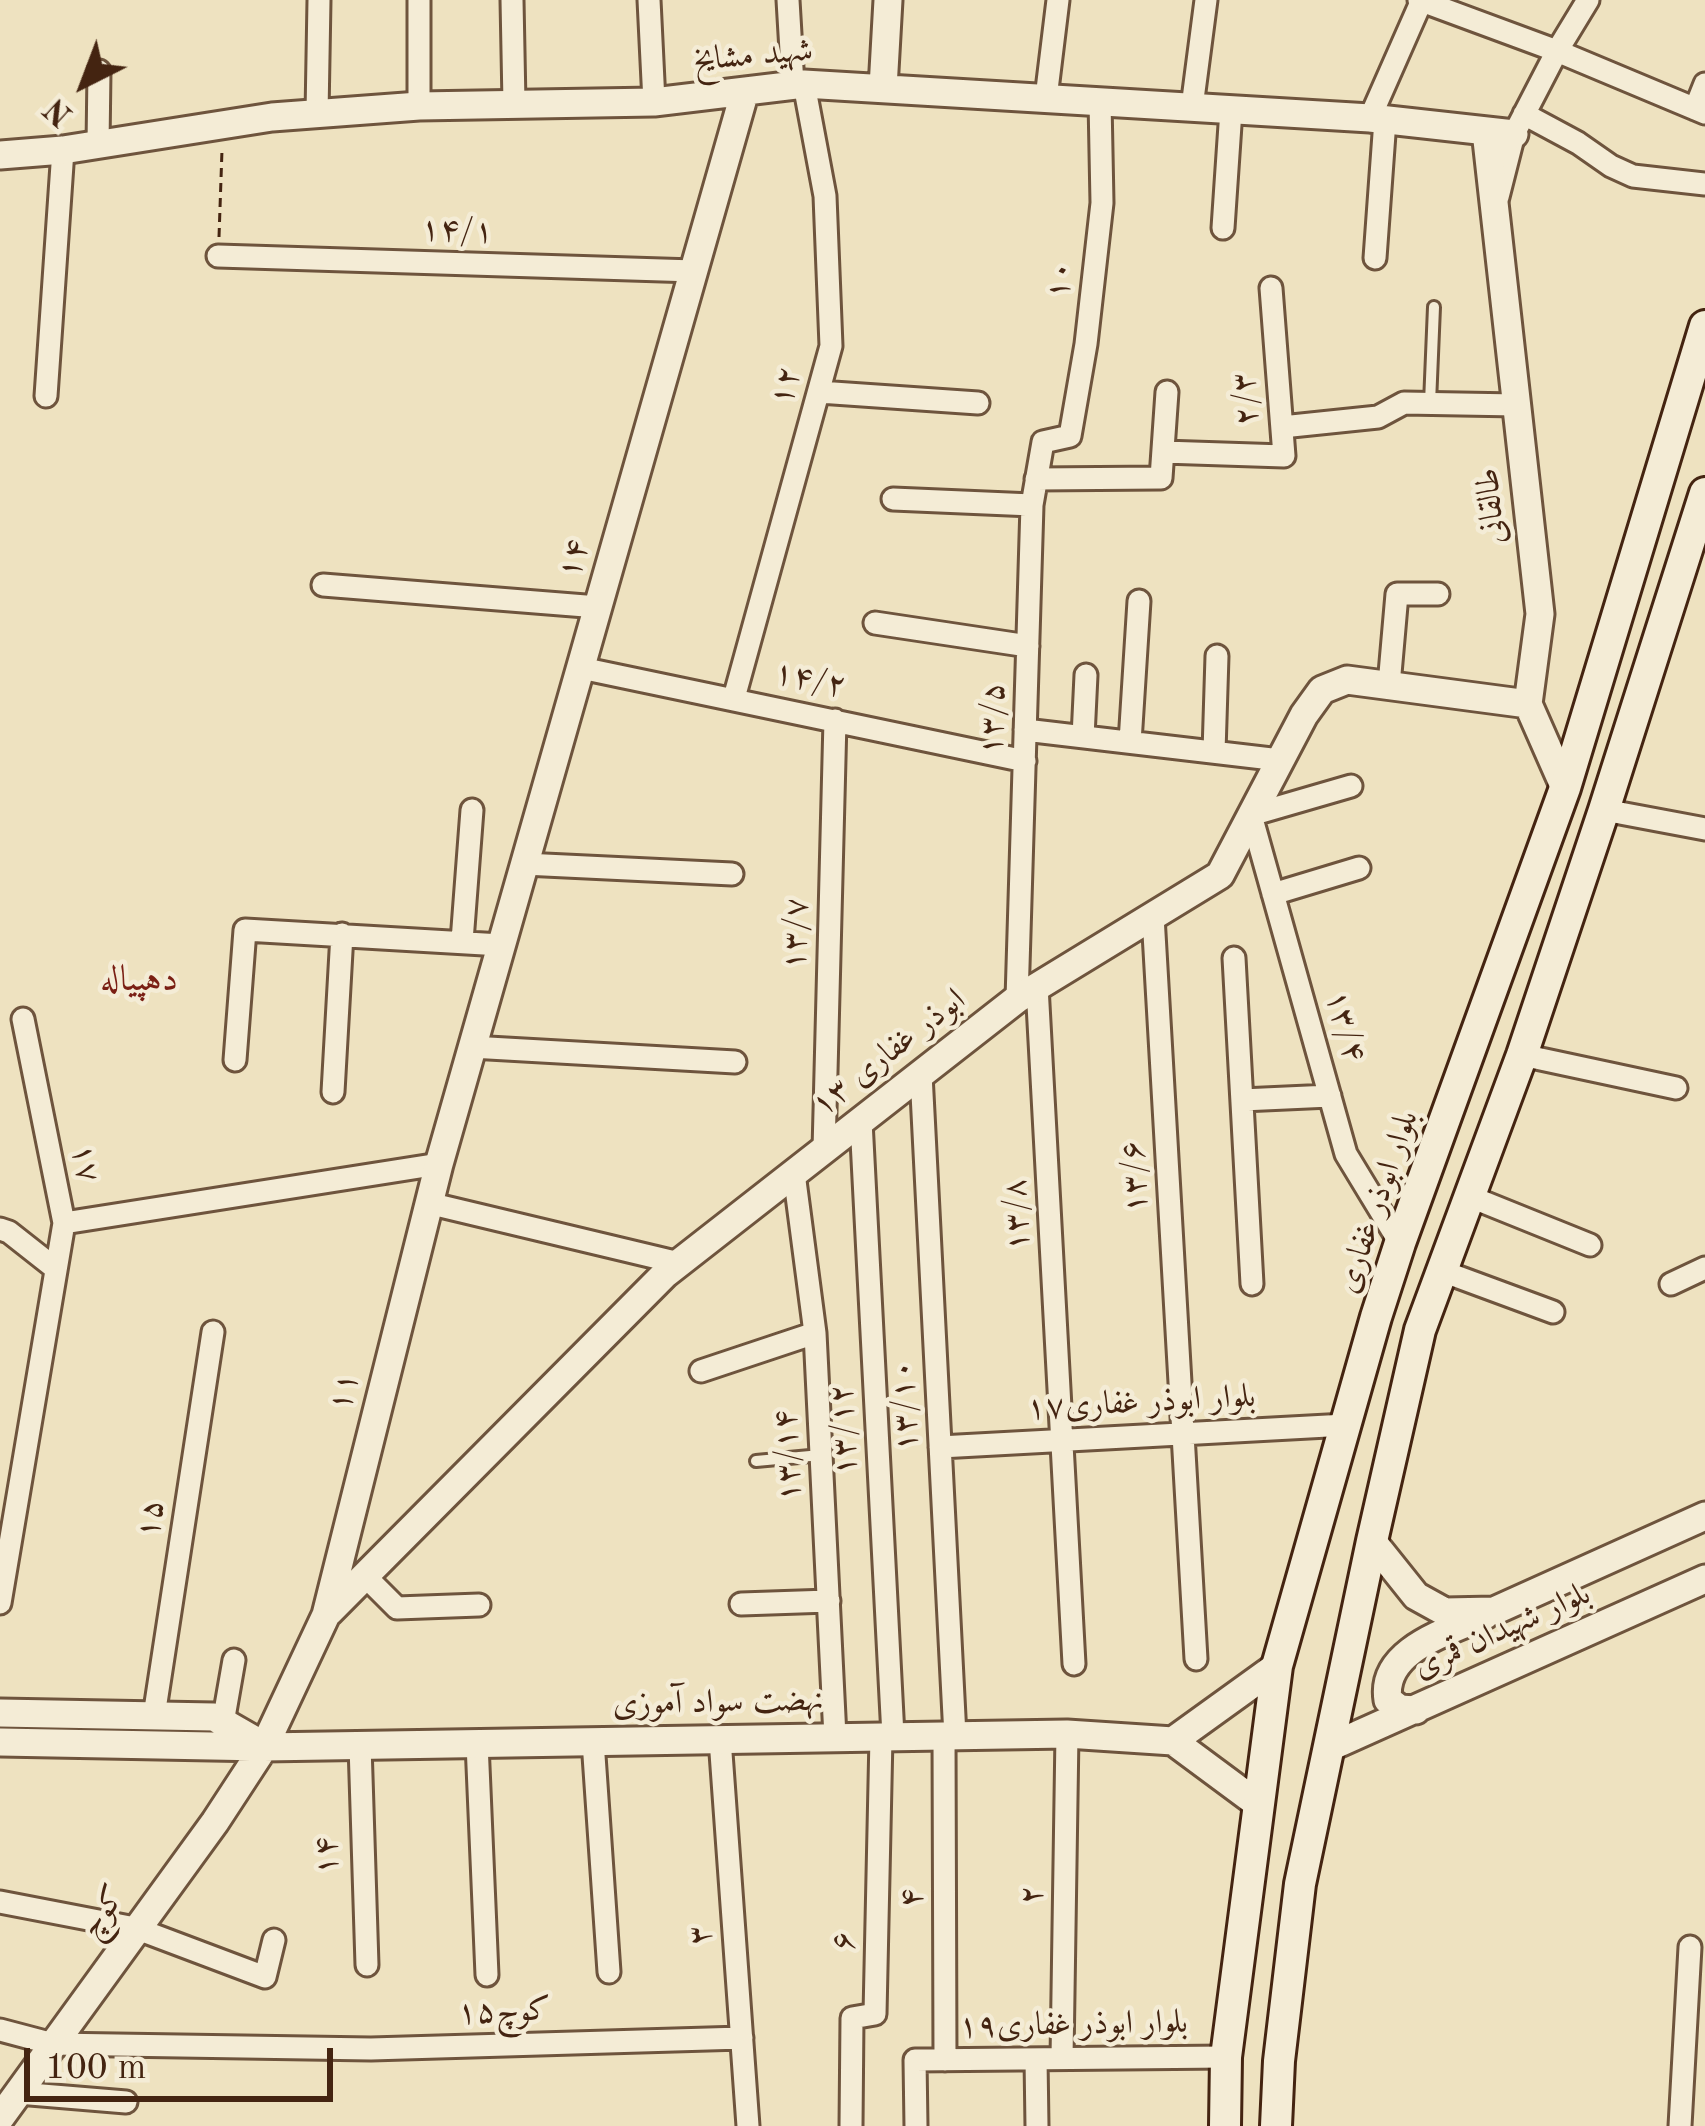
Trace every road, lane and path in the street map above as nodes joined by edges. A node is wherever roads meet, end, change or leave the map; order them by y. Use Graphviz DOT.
graph roads {
  1 [pos="319,0"];
  2 [pos="419,0"];
  3 [pos="512,0"];
  4 [pos="649,0"];
  5 [pos="788,0"];
  6 [pos="888,0"];
  7 [pos="1058,0"];
  8 [pos="1206,0"];
  9 [pos="1421,0"];
  10 [pos="1588,0"];
  11 [pos="1557,51"];
  12 [pos="99,71"];
  13 [pos="798,84"];
  14 [pos="1705,84"];
  15 [pos="883,88"];
  16 [pos="745,91"];
  17 [pos="1046,98"];
  18 [pos="1100,101"];
  19 [pos="654,102"];
  20 [pos="514,103"];
  21 [pos="418,106"];
  22 [pos="1192,107"];
  23 [pos="1232,110"];
  24 [pos="1700,111"];
  25 [pos="316,114"];
  26 [pos="1377,119"];
  27 [pos="223,125"];
  28 [pos="1508,126"];
  29 [pos="98,145"];
  30 [pos="63,150"];
  31 [pos="0,155"];
  32 [pos="1705,184"];
  33 [pos="1222,229"];
  34 [pos="218,256"];
  35 [pos="1375,258"];
  36 [pos="694,271"];
  37 [pos="1271,288"];
  38 [pos="1434,307"];
  39 [pos="1705,326"];
  40 [pos="819,392"];
  41 [pos="1167,392"];
  42 [pos="46,396"];
  43 [pos="978,403"];
  44 [pos="1430,403"];
  45 [pos="1517,405"];
  46 [pos="1282,428"];
  47 [pos="1043,442"];
  48 [pos="1163,452"];
  49 [pos="1036,479"];
  50 [pos="1705,493"];
  51 [pos="893,500"];
  52 [pos="1032,505"];
  53 [pos="323,585"];
  54 [pos="1438,595"];
  55 [pos="1139,602"];
  56 [pos="598,607"];
  57 [pos="875,623"];
  58 [pos="1028,646"];
  59 [pos="1217,656"];
  60 [pos="581,668"];
  61 [pos="1086,675"];
  62 [pos="1389,686"];
  63 [pos="734,698"];
  64 [pos="1528,704"];
  65 [pos="835,720"];
  66 [pos="1025,730"];
  67 [pos="1083,736"];
  68 [pos="1130,742"];
  69 [pos="1214,752"];
  70 [pos="1025,760"];
  71 [pos="1280,760"];
  72 [pos="1351,786"];
  73 [pos="1565,788"];
  74 [pos="1604,810"];
  75 [pos="472,811"];
  76 [pos="1251,815"];
  77 [pos="1705,829"];
  78 [pos="524,864"];
  79 [pos="1359,868"];
  80 [pos="732,874"];
  81 [pos="1273,894"];
  82 [pos="1153,916"];
  83 [pos="342,934"];
  84 [pos="461,941"];
  85 [pos="501,944"];
  86 [pos="1234,958"];
  87 [pos="1027,993"];
  88 [pos="23,1019"];
  89 [pos="471,1047"];
  90 [pos="1522,1055"];
  91 [pos="235,1060"];
  92 [pos="735,1062"];
  93 [pos="921,1074"];
  94 [pos="1676,1088"];
  95 [pos="332,1092"];
  96 [pos="1330,1096"];
  97 [pos="1241,1100"];
  98 [pos="861,1121"];
  99 [pos="824,1150"];
  100 [pos="439,1164"];
  101 [pos="794,1173"];
  102 [pos="1471,1196"];
  103 [pos="428,1203"];
  104 [pos="64,1223"];
  105 [pos="0,1228"];
  106 [pos="1400,1243"];
  107 [pos="1590,1245"];
  108 [pos="679,1263"];
  109 [pos="1705,1268"];
  110 [pos="56,1269"];
  111 [pos="1442,1271"];
  112 [pos="1252,1284"];
  113 [pos="1671,1284"];
  114 [pos="1553,1312"];
  115 [pos="213,1332"];
  116 [pos="815,1333"];
  117 [pos="701,1371"];
  118 [pos="1346,1425"];
  119 [pos="1183,1434"];
  120 [pos="1062,1441"];
  121 [pos="940,1447"];
  122 [pos="821,1455"];
  123 [pos="756,1461"];
  124 [pos="1705,1516"];
  125 [pos="1372,1541"];
  126 [pos="364,1576"];
  127 [pos="1705,1579"];
  128 [pos="829,1601"];
  129 [pos="0,1604"];
  130 [pos="741,1604"];
  131 [pos="479,1605"];
  132 [pos="1494,1611"];
  133 [pos="326,1615"];
  134 [pos="1196,1659"];
  135 [pos="234,1660"];
  136 [pos="1074,1664"];
  137 [pos="1277,1666"];
  138 [pos="1416,1710"];
  139 [pos="0,1713"];
  140 [pos="154,1716"];
  141 [pos="224,1723"];
  142 [pos="1067,1734"];
  143 [pos="950,1736"];
  144 [pos="836,1737"];
  145 [pos="887,1737"];
  146 [pos="720,1739"];
  147 [pos="1173,1741"];
  148 [pos="0,1742"];
  149 [pos="592,1742"];
  150 [pos="477,1743"];
  151 [pos="360,1745"];
  152 [pos="264,1747"];
  153 [pos="1328,1748"];
  154 [pos="1258,1804"];
  155 [pos="0,1902"];
  156 [pos="135,1928"];
  157 [pos="274,1940"];
  158 [pos="1690,1948"];
  159 [pos="367,1965"];
  160 [pos="609,1972"];
  161 [pos="487,1976"];
  162 [pos="0,2030"];
  163 [pos="742,2038"];
  164 [pos="53,2044"];
  165 [pos="1226,2056"];
  166 [pos="1062,2058"];
  167 [pos="1036,2059"];
  168 [pos="945,2060"];
  169 [pos="1694,2089"];
  170 [pos="18,2093"];
  171 [pos="126,2102"];
  172 [pos="0,2118"];
  173 [pos="748,2126"];
  174 [pos="851,2126"];
  175 [pos="916,2126"];
  176 [pos="1037,2126"];
  177 [pos="1225,2126"];
  178 [pos="1276,2126"];
  179 [pos="1680,2126"];
  1 -- 25 [label="street"];
  2 -- 21 [label="street"];
  3 -- 20 [label="street"];
  4 -- 19 [label="street"];
  5 -- 13 [label="street"];
  6 -- 15 [label="street"];
  7 -- 17 [label="street"];
  8 -- 22 [label="street"];
  9 -- 11 [label="street"];
  9 -- 26 [label="street"];
  10 -- 11 [label="street"];
  11 -- 24 [label="street"];
  11 -- 28 [label="street"];
  12 -- 29 [label="street"];
  13 -- 15 [label="street, شهید مشایخ"];
  13 -- 16 [label="street, شهید مشایخ"];
  13 -- 40 [label="street, ۱۲"];
  14 -- 24 [label="street"];
  15 -- 17 [label="street, شهید مشایخ"];
  16 -- 19 [label="street, شهید مشایخ"];
  16 -- 36 [label="street, ۱۴"];
  17 -- 18 [label="street, شهید مشایخ"];
  18 -- 22 [label="street, شهید مشایخ"];
  18 -- 47 [label="street, ۱۰"];
  19 -- 20 [label="street, شهید مشایخ"];
  20 -- 21 [label="street, شهید مشایخ"];
  21 -- 25 [label="street, شهید مشایخ"];
  22 -- 23 [label="street, شهید مشایخ"];
  23 -- 26 [label="street, شهید مشایخ"];
  23 -- 33 [label="street"];
  25 -- 27 [label="street, شهید مشایخ"];
  26 -- 28 [label="street, شهید مشایخ"];
  26 -- 35 [label="street"];
  27 -- 29 [label="street, شهید مشایخ"];
  27 -- 34 [label="path"];
  28 -- 32 [label="street"];
  28 -- 45 [label="street, طالقانی"];
  29 -- 30 [label="street, شهید مشایخ"];
  30 -- 31 [label="street, شهید مشایخ"];
  30 -- 42 [label="street"];
  34 -- 36 [label="street, ۱۴/۱"];
  36 -- 56 [label="street, ۱۴"];
  37 -- 46 [label="street, ۲/۳"];
  38 -- 44 [label="lane"];
  39 -- 73 [label="main road, بلوار ابوذر غفاری"];
  40 -- 43 [label="street"];
  40 -- 63 [label="street, ۱۲"];
  41 -- 48 [label="street"];
  44 -- 45 [label="street"];
  44 -- 46 [label="street"];
  45 -- 64 [label="street, طالقانی"];
  46 -- 48 [label="street, ۲/۳"];
  47 -- 49 [label="street, ۱۳/۵"];
  48 -- 49 [label="street"];
  49 -- 52 [label="street, ۱۳/۵"];
  50 -- 74 [label="main road"];
  51 -- 52 [label="street"];
  52 -- 58 [label="street, ۱۳/۵"];
  53 -- 56 [label="street"];
  54 -- 62 [label="street"];
  55 -- 68 [label="street"];
  56 -- 60 [label="street, ۱۴"];
  57 -- 58 [label="street"];
  58 -- 66 [label="street, ۱۳/۵"];
  59 -- 69 [label="street"];
  60 -- 63 [label="street, ۱۴/۲"];
  60 -- 78 [label="street, ۱۴"];
  61 -- 67 [label="street"];
  62 -- 64 [label="street, ۱۳ ابوذر غفاری"];
  62 -- 71 [label="street, ۱۳ ابوذر غفاری"];
  63 -- 65 [label="street, ۱۴/۲"];
  64 -- 73 [label="street"];
  65 -- 70 [label="street, ۱۴/۲"];
  65 -- 99 [label="street, ۱۳/۷"];
  66 -- 67 [label="street"];
  66 -- 70 [label="street, ۱۳/۵"];
  67 -- 68 [label="street"];
  68 -- 69 [label="street"];
  69 -- 71 [label="street"];
  70 -- 87 [label="street, ۱۳/۵"];
  71 -- 76 [label="street, ۱۳ ابوذر غفاری"];
  72 -- 76 [label="street"];
  73 -- 106 [label="main road, بلوار ابوذر غفاری"];
  74 -- 77 [label="street"];
  74 -- 90 [label="main road"];
  75 -- 84 [label="street"];
  76 -- 81 [label="street, ۱۳/۴"];
  76 -- 82 [label="street, ۱۳ ابوذر غفاری"];
  78 -- 80 [label="street"];
  78 -- 85 [label="street, ۱۴"];
  79 -- 81 [label="street"];
  81 -- 96 [label="street, ۱۳/۴"];
  82 -- 87 [label="street, ۱۳ ابوذر غفاری"];
  82 -- 119 [label="street, ۱۳/۶"];
  83 -- 84 [label="street"];
  83 -- 91 [label="street"];
  83 -- 95 [label="street"];
  84 -- 85 [label="street"];
  85 -- 89 [label="street, ۱۴"];
  86 -- 97 [label="street"];
  87 -- 93 [label="street, ۱۳ ابوذر غفاری"];
  87 -- 120 [label="street, ۱۳/۸"];
  88 -- 104 [label="street, ۱۷"];
  89 -- 92 [label="street"];
  89 -- 100 [label="street, ۱۱"];
  90 -- 94 [label="street"];
  90 -- 102 [label="main road"];
  93 -- 98 [label="street, ۱۳ ابوذر غفاری"];
  93 -- 121 [label="street, ۱۳/۱۰"];
  96 -- 97 [label="street"];
  96 -- 106 [label="street, ۱۳/۴"];
  97 -- 112 [label="street"];
  98 -- 99 [label="street, ۱۳ ابوذر غفاری"];
  98 -- 145 [label="street, ۱۳/۱۲"];
  99 -- 101 [label="street, ۱۳ ابوذر غفاری"];
  100 -- 103 [label="street, ۱۱"];
  100 -- 104 [label="street"];
  101 -- 108 [label="street, ۱۳ ابوذر غفاری"];
  101 -- 116 [label="street, ۱۳/۱۴"];
  102 -- 107 [label="street"];
  102 -- 111 [label="main road"];
  103 -- 108 [label="street"];
  103 -- 133 [label="street, ۱۱"];
  104 -- 110 [label="street, ۱۷"];
  105 -- 110 [label="street"];
  106 -- 118 [label="main road, بلوار ابوذر غفاری"];
  108 -- 126 [label="street, ۱۳ ابوذر غفاری"];
  109 -- 113 [label="street"];
  110 -- 129 [label="street, ۱۷"];
  111 -- 114 [label="street"];
  111 -- 125 [label="main road"];
  115 -- 140 [label="street, ۱۵"];
  116 -- 117 [label="street"];
  116 -- 122 [label="street, ۱۳/۱۴"];
  118 -- 119 [label="street, بلوار ابوذر غفاری۱۷"];
  118 -- 137 [label="main road, بلوار ابوذر غفاری"];
  119 -- 120 [label="street, بلوار ابوذر غفاری۱۷"];
  119 -- 134 [label="street, ۱۳/۶"];
  120 -- 121 [label="street, بلوار ابوذر غفاری۱۷"];
  120 -- 136 [label="street"];
  121 -- 143 [label="street, ۱۳/۱۰"];
  122 -- 123 [label="lane"];
  122 -- 128 [label="street, ۱۳/۱۴"];
  124 -- 132 [label="street, بلوار شهیدان قمری"];
  125 -- 132 [label="street, بلوار شهیدان قمری"];
  125 -- 153 [label="main road"];
  126 -- 131 [label="street"];
  126 -- 133 [label="street, ۱۳ ابوذر غفاری"];
  127 -- 138 [label="street, بلوار شهیدان قمری"];
  128 -- 130 [label="street"];
  128 -- 144 [label="street, ۱۳/۱۴"];
  132 -- 138 [label="street"];
  133 -- 152 [label="street, ۱۱"];
  135 -- 141 [label="street"];
  137 -- 147 [label="street"];
  137 -- 154 [label="main road, بلوار ابوذر غفاری"];
  138 -- 153 [label="street, بلوار شهیدان قمری"];
  139 -- 140 [label="street"];
  140 -- 141 [label="street"];
  141 -- 152 [label="street"];
  142 -- 143 [label="street, نهضت سواد آموزی"];
  142 -- 147 [label="street, نهضت سواد آموزی"];
  142 -- 166 [label="street, ۲"];
  143 -- 145 [label="street, نهضت سواد آموزی"];
  143 -- 168 [label="street, ۴"];
  144 -- 145 [label="street, نهضت سواد آموزی"];
  144 -- 146 [label="street, نهضت سواد آموزی"];
  145 -- 174 [label="street, ۶"];
  146 -- 149 [label="street, نهضت سواد آموزی"];
  146 -- 163 [label="street, ۳"];
  147 -- 154 [label="street"];
  148 -- 152 [label="street, نهضت سواد آموزی"];
  149 -- 150 [label="street, نهضت سواد آموزی"];
  149 -- 160 [label="street"];
  150 -- 151 [label="street, نهضت سواد آموزی"];
  150 -- 161 [label="street"];
  151 -- 152 [label="street, نهضت سواد آموزی"];
  151 -- 159 [label="street, ۱۴"];
  152 -- 156 [label="street, کوچ"];
  153 -- 178 [label="main road"];
  154 -- 165 [label="main road, بلوار ابوذر غفاری"];
  155 -- 156 [label="street"];
  156 -- 157 [label="street"];
  156 -- 164 [label="street, کوچ"];
  158 -- 169 [label="street"];
  162 -- 164 [label="street, ۱۵کوچ"];
  163 -- 164 [label="street, ۱۵کوچ"];
  163 -- 173 [label="street, ۳"];
  164 -- 170 [label="street, کوچ"];
  165 -- 166 [label="street, بلوار ابوذر غفاری۱۹"];
  165 -- 177 [label="main road, بلوار ابوذر غفاری"];
  166 -- 167 [label="street, بلوار ابوذر غفاری۱۹"];
  167 -- 168 [label="street, بلوار ابوذر غفاری۱۹"];
  167 -- 176 [label="street"];
  168 -- 175 [label="street, بلوار ابوذر غفاری۱۹"];
  169 -- 179 [label="street"];
  170 -- 171 [label="street"];
  170 -- 172 [label="street, کوچ"];
}
